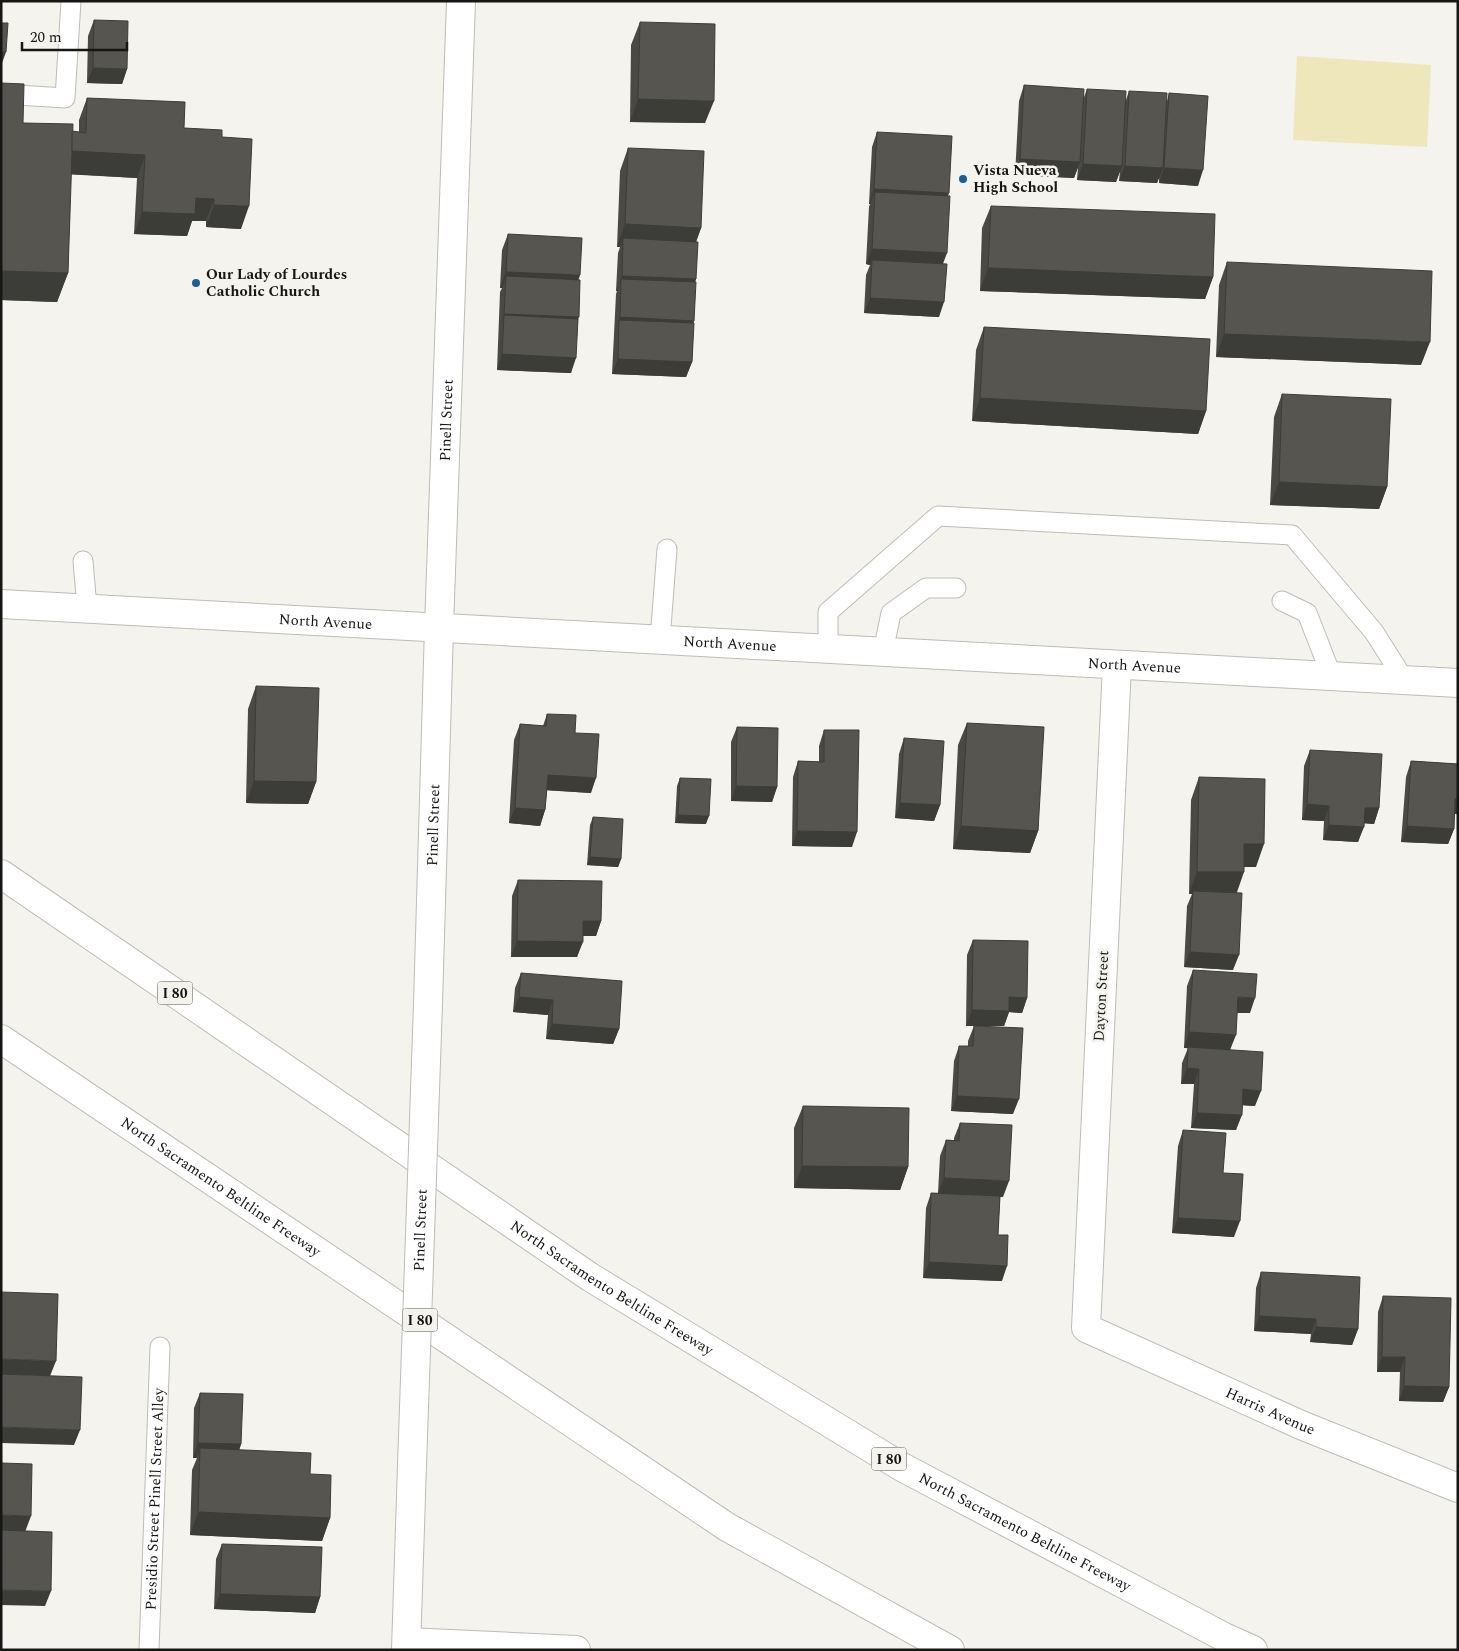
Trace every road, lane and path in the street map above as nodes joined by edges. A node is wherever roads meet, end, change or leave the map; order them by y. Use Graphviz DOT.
graph roads {
  1 [pos="71,1"];
  2 [pos="461,1"];
  3 [pos="1,94"];
  4 [pos="667,550"];
  5 [pos="83,560"];
  6 [pos="956,588"];
  7 [pos="1282,601"];
  8 [pos="1,604"];
  9 [pos="87,608"];
  10 [pos="438,628"];
  11 [pos="660,640"];
  12 [pos="828,649"];
  13 [pos="883,652"];
  14 [pos="1117,665"];
  15 [pos="1332,677"];
  16 [pos="1405,681"];
  17 [pos="1458,683"];
  18 [pos="1,874"];
  19 [pos="1,1039"];
  20 [pos="1086,1328"];
  21 [pos="160,1347"];
  22 [pos="1458,1488"];
  23 [pos="407,1646"];
  24 [pos="575,1649"];
  25 [pos="149,1650"];
  26 [pos="950,1650"];
  27 [pos="1253,1650"];
  1 -- 3 [label="lane"];
  2 -- 10 [label="main road, Pinell Street"];
  4 -- 11 [label="lane"];
  5 -- 9 [label="lane"];
  6 -- 13 [label="lane"];
  7 -- 15 [label="lane"];
  8 -- 9 [label="main road, North Avenue"];
  9 -- 10 [label="main road, North Avenue"];
  10 -- 11 [label="main road, North Avenue"];
  10 -- 23 [label="main road, Pinell Street, bridge"];
  11 -- 12 [label="main road, North Avenue"];
  12 -- 13 [label="main road, North Avenue"];
  12 -- 16 [label="lane"];
  13 -- 14 [label="main road, North Avenue"];
  14 -- 15 [label="main road, North Avenue"];
  14 -- 20 [label="main road, Dayton Street"];
  15 -- 16 [label="main road, North Avenue"];
  16 -- 17 [label="main road, North Avenue"];
  18 -- 27 [label="main road, North Sacramento Beltline Freeway / I 80"];
  19 -- 26 [label="main road, North Sacramento Beltline Freeway / I 80"];
  20 -- 22 [label="main road, Harris Avenue"];
  21 -- 25 [label="lane, Presidio Street Pinell Street Alley"];
  23 -- 24 [label="main road"];
}
